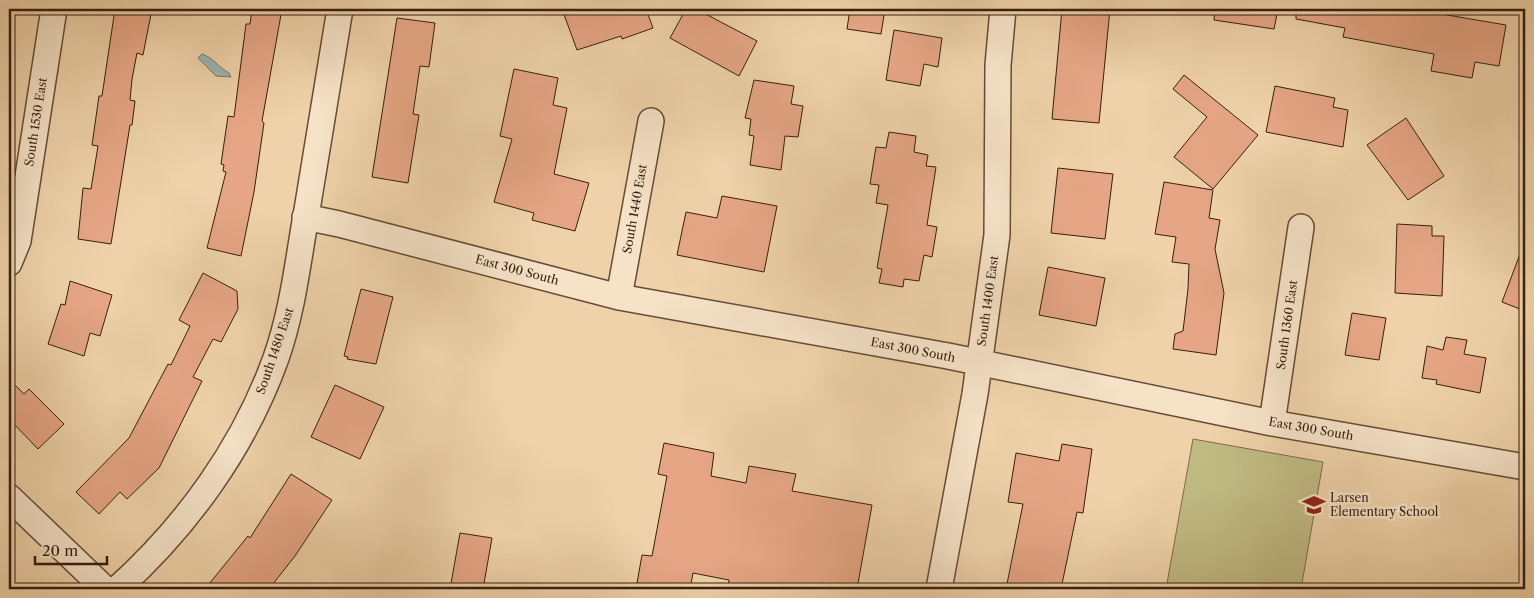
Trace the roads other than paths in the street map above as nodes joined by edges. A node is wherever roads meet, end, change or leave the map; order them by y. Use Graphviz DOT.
graph roads {
  1 [pos="54,9"];
  2 [pos="340,9"];
  3 [pos="1003,9"];
  4 [pos="651,121"];
  5 [pos="305,217"];
  6 [pos="1302,227"];
  7 [pos="9,263"];
  8 [pos="619,297"];
  9 [pos="979,364"];
  10 [pos="1272,423"];
  11 [pos="1525,467"];
  12 [pos="9,497"];
  13 [pos="105,589"];
  14 [pos="117,589"];
  15 [pos="939,589"];
  1 -- 7 [label="street, South 1530 East"];
  2 -- 5 [label="street, South 1480 East"];
  3 -- 9 [label="street, South 1400 East"];
  4 -- 8 [label="street, South 1440 East"];
  5 -- 8 [label="street, East 300 South"];
  5 -- 14 [label="street, South 1480 East"];
  6 -- 10 [label="street, South 1360 East"];
  8 -- 9 [label="street, East 300 South"];
  9 -- 10 [label="street, East 300 South"];
  9 -- 15 [label="street, South 1400 East"];
  10 -- 11 [label="street, East 300 South"];
  12 -- 13 [label="street"];
}
